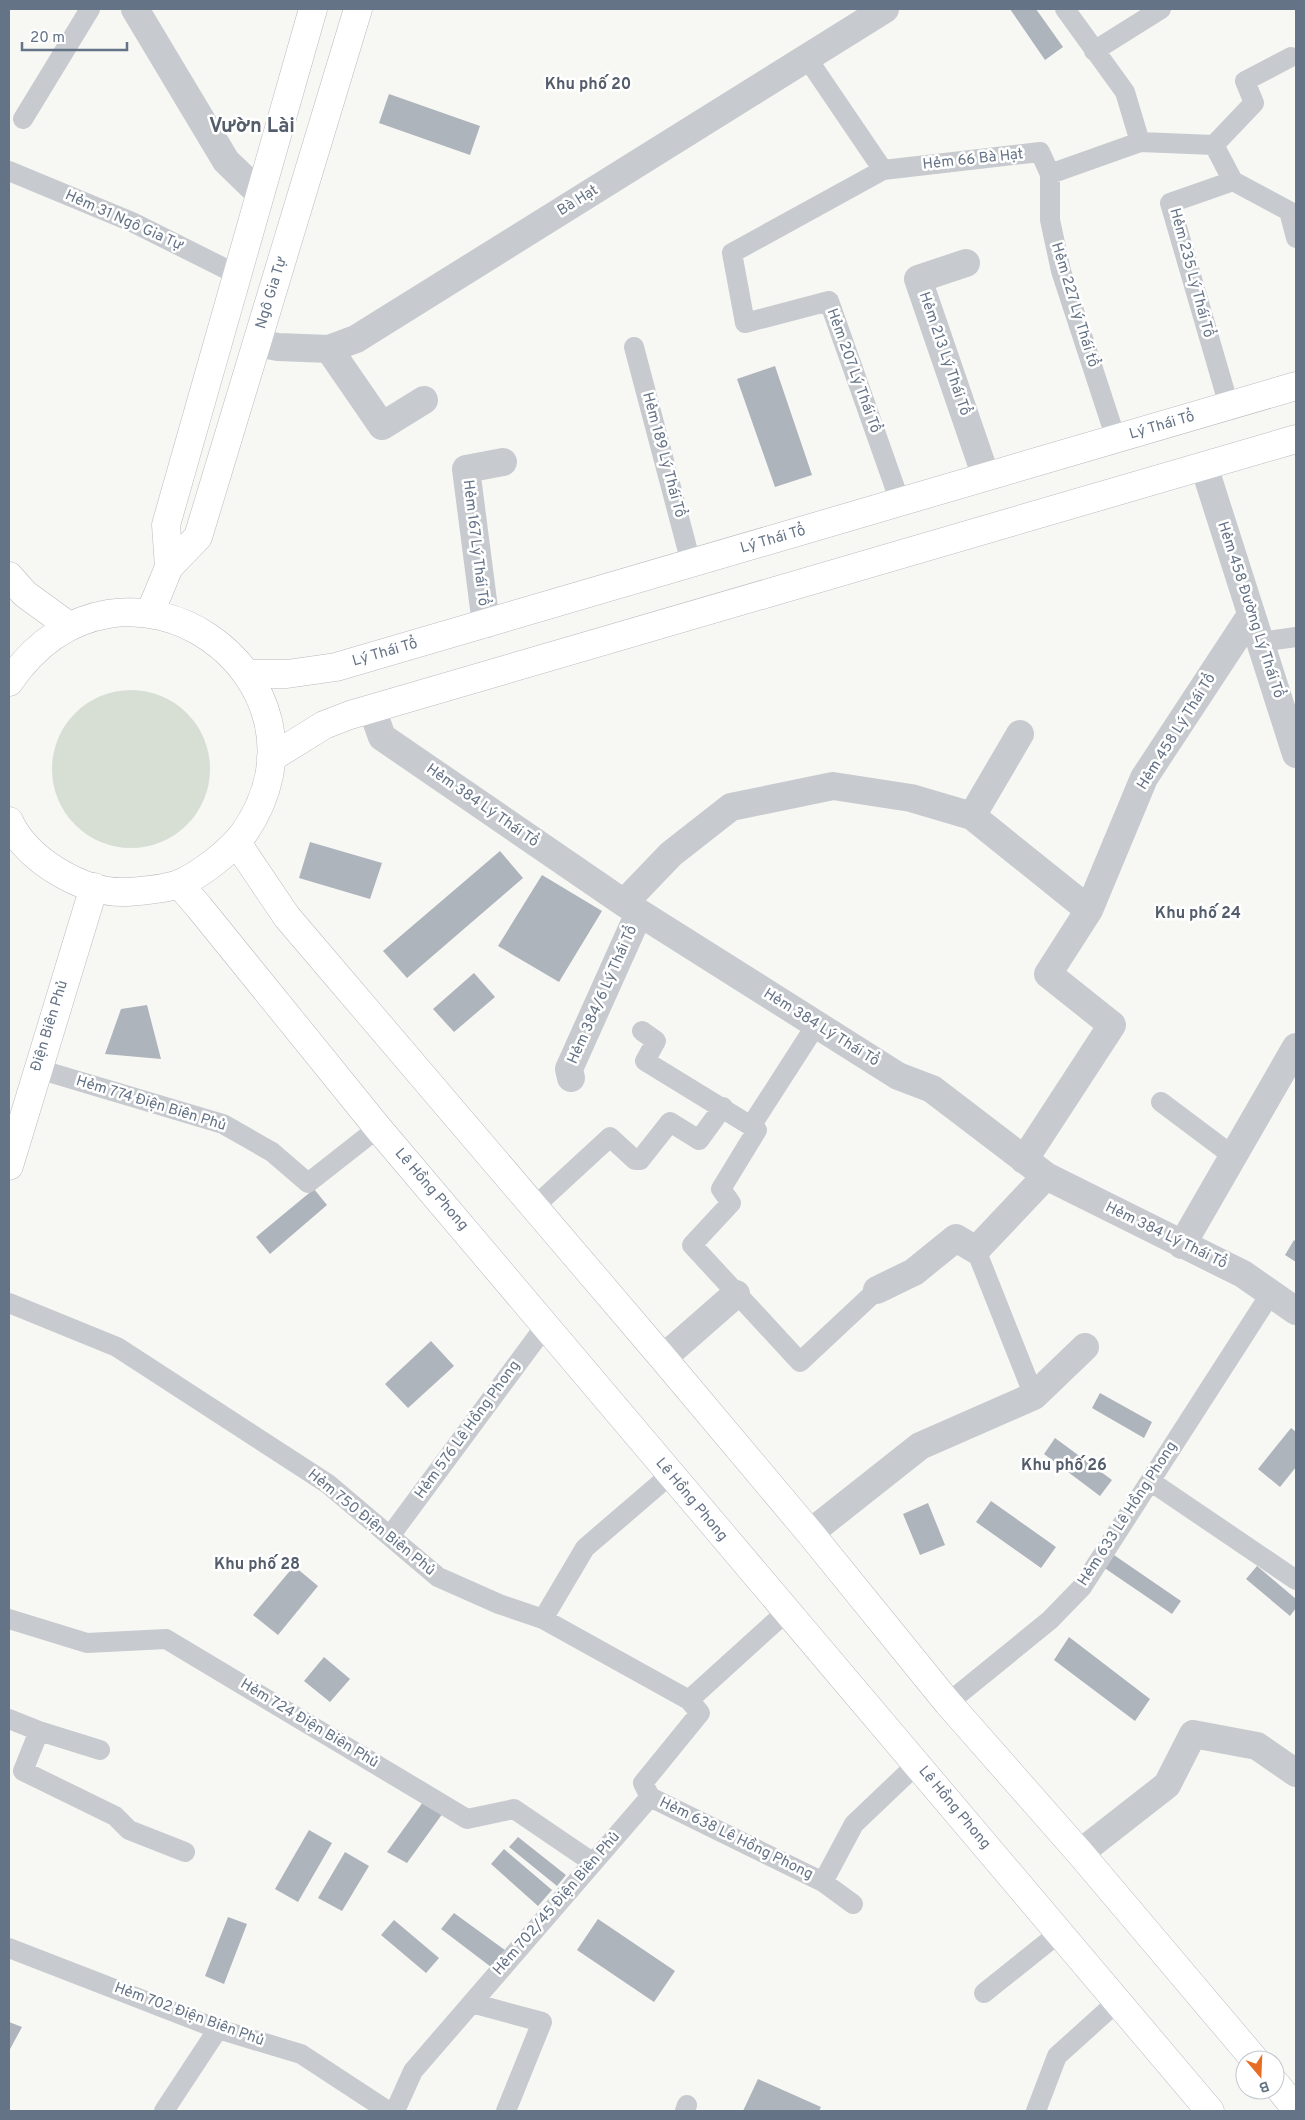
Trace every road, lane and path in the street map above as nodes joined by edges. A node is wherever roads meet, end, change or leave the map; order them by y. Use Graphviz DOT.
graph roads {
  1 [pos="90,9"];
  2 [pos="135,9"];
  3 [pos="313,9"];
  4 [pos="358,9"];
  5 [pos="885,9"];
  6 [pos="1065,9"];
  7 [pos="1161,9"];
  8 [pos="1094,51"];
  9 [pos="1291,57"];
  10 [pos="807,58"];
  11 [pos="23,118"];
  12 [pos="1140,142"];
  13 [pos="1214,145"];
  14 [pos="883,170"];
  15 [pos="9,171"];
  16 [pos="1050,174"];
  17 [pos="1233,181"];
  18 [pos="260,194"];
  19 [pos="1292,208"];
  20 [pos="1296,238"];
  21 [pos="732,253"];
  22 [pos="966,263"];
  23 [pos="238,275"];
  24 [pos="257,343"];
  25 [pos="634,347"];
  26 [pos="329,349"];
  27 [pos="1296,386"];
  28 [pos="424,400"];
  29 [pos="1229,406"];
  30 [pos="1116,439"];
  31 [pos="1296,439"];
  32 [pos="503,462"];
  33 [pos="1204,466"];
  34 [pos="986,477"];
  35 [pos="900,502"];
  36 [pos="691,563"];
  37 [pos="169,568"];
  38 [pos="9,576"];
  39 [pos="150,613"];
  40 [pos="1252,615"];
  41 [pos="486,624"];
  42 [pos="69,626"];
  43 [pos="1296,637"];
  44 [pos="1260,642"];
  45 [pos="247,674"];
  46 [pos="9,682"];
  47 [pos="372,709"];
  48 [pos="1020,734"];
  49 [pos="1296,754"];
  50 [pos="271,758"];
  51 [pos="972,816"];
  52 [pos="9,821"];
  53 [pos="237,843"];
  54 [pos="179,884"];
  55 [pos="94,887"];
  56 [pos="631,908"];
  57 [pos="1089,910"];
  58 [pos="816,1025"];
  59 [pos="642,1032"];
  60 [pos="1296,1047"];
  61 [pos="38,1069"];
  62 [pos="571,1078"];
  63 [pos="1161,1102"];
  64 [pos="723,1107"];
  65 [pos="751,1126"];
  66 [pos="378,1128"];
  67 [pos="1233,1156"];
  68 [pos="1024,1160"];
  69 [pos="9,1166"];
  70 [pos="1046,1176"];
  71 [pos="534,1207"];
  72 [pos="1182,1245"];
  73 [pos="976,1250"];
  74 [pos="877,1290"];
  75 [pos="1271,1293"];
  76 [pos="736,1294"];
  77 [pos="9,1304"];
  78 [pos="1296,1311"];
  79 [pos="546,1325"];
  80 [pos="1085,1347"];
  81 [pos="663,1358"];
  82 [pos="1034,1396"];
  83 [pos="670,1475"];
  84 [pos="1150,1481"];
  85 [pos="810,1533"];
  86 [pos="390,1536"];
  87 [pos="1296,1580"];
  88 [pos="786,1612"];
  89 [pos="543,1619"];
  90 [pos="9,1620"];
  91 [pos="689,1700"];
  92 [pos="948,1702"];
  93 [pos="9,1719"];
  94 [pos="39,1732"];
  95 [pos="100,1750"];
  96 [pos="917,1764"];
  97 [pos="1296,1773"];
  98 [pos="650,1797"];
  99 [pos="185,1852"];
  100 [pos="1080,1853"];
  101 [pos="592,1862"];
  102 [pos="823,1882"];
  103 [pos="852,1904"];
  104 [pos="1059,1933"];
  105 [pos="9,1948"];
  106 [pos="984,1994"];
  107 [pos="1118,2001"];
  108 [pos="472,2003"];
  109 [pos="218,2029"];
  110 [pos="1247,2050"];
  111 [pos="1285,2095"];
  112 [pos="1296,2108"];
  113 [pos="164,2111"];
  114 [pos="388,2111"];
  115 [pos="395,2111"];
  116 [pos="506,2111"];
  117 [pos="1036,2111"];
  118 [pos="1210,2111"];
  1 -- 11 [label="lane"];
  2 -- 18 [label="street"];
  3 -- 18 [label="main road, Ngô Gia Tự"];
  4 -- 24 [label="main road, Ngô Gia Tự"];
  5 -- 10 [label="street, Bà Hạt"];
  6 -- 8 [label="lane"];
  7 -- 8 [label="lane"];
  8 -- 12 [label="lane"];
  9 -- 13 [label="lane"];
  10 -- 14 [label="lane"];
  10 -- 26 [label="street, Bà Hạt"];
  12 -- 13 [label="lane"];
  12 -- 16 [label="lane"];
  13 -- 17 [label="lane"];
  14 -- 16 [label="lane, Hẻm 66 Bà Hạt"];
  14 -- 21 [label="lane, Hẻm 66 Bà Hạt"];
  15 -- 23 [label="lane, Hẻm 31 Ngô Gia Tự"];
  16 -- 30 [label="lane, Hẻm 227 Lý Thái tổ"];
  17 -- 19 [label="lane"];
  17 -- 29 [label="lane, Hẻm 235 Lý Thái Tổ"];
  18 -- 23 [label="main road, Ngô Gia Tự"];
  19 -- 20 [label="lane"];
  21 -- 35 [label="lane, Hẻm 207 Lý Thái Tổ"];
  22 -- 34 [label="street, Hẻm 213 Lý Thái Tổ"];
  23 -- 37 [label="main road, Ngô Gia Tự"];
  24 -- 26 [label="street, Bà Hạt"];
  24 -- 37 [label="main road, Ngô Gia Tự"];
  25 -- 36 [label="lane, Hẻm 189 Lý Thái Tổ"];
  26 -- 28 [label="street"];
  27 -- 29 [label="main road, Lý Thái Tổ"];
  29 -- 30 [label="main road, Lý Thái Tổ"];
  30 -- 34 [label="main road, Lý Thái Tổ"];
  31 -- 33 [label="main road"];
  32 -- 41 [label="street, Hẻm 167 Lý Thái Tổ"];
  33 -- 40 [label="street, Hẻm 458 Đường Lý Thái Tổ"];
  33 -- 47 [label="main road"];
  34 -- 35 [label="main road, Lý Thái Tổ"];
  35 -- 36 [label="main road, Lý Thái Tổ"];
  36 -- 41 [label="main road, Lý Thái Tổ"];
  37 -- 39 [label="main road, Ngô Gia Tự"];
  38 -- 42 [label="main road"];
  39 -- 42 [label="main road"];
  39 -- 45 [label="main road"];
  40 -- 44 [label="street, Hẻm 458 Đường Lý Thái Tổ"];
  40 -- 57 [label="street, Hẻm 458 Lý Thái Tổ"];
  41 -- 45 [label="main road, Lý Thái Tổ"];
  42 -- 46 [label="main road"];
  43 -- 44 [label="lane"];
  44 -- 49 [label="street, Hẻm 458 Đường Lý Thái Tổ"];
  45 -- 50 [label="main road"];
  47 -- 50 [label="main road"];
  47 -- 56 [label="street, Hẻm 384 Lý Thái Tổ"];
  48 -- 51 [label="street"];
  50 -- 53 [label="main road"];
  51 -- 56 [label="street"];
  51 -- 57 [label="street"];
  52 -- 55 [label="main road"];
  53 -- 54 [label="main road"];
  53 -- 71 [label="main road"];
  54 -- 55 [label="main road"];
  54 -- 66 [label="main road, Lê Hồng Phong"];
  55 -- 61 [label="main road, Điện Biên Phủ"];
  56 -- 58 [label="street, Hẻm 384 Lý Thái Tổ"];
  56 -- 62 [label="street, Hẻm 384/6 Lý Thái Tổ"];
  57 -- 68 [label="street, Hẻm 458 Lý Thái Tổ"];
  58 -- 65 [label="lane"];
  58 -- 68 [label="street, Hẻm 384 Lý Thái Tổ"];
  59 -- 64 [label="lane"];
  60 -- 67 [label="street"];
  61 -- 66 [label="lane, Hẻm 774 Điện Biên Phủ"];
  61 -- 69 [label="main road, Điện Biên Phủ"];
  63 -- 67 [label="lane"];
  64 -- 65 [label="lane"];
  64 -- 71 [label="lane"];
  65 -- 76 [label="lane"];
  66 -- 79 [label="main road, Lê Hồng Phong"];
  67 -- 72 [label="street"];
  68 -- 70 [label="street, Hẻm 384 Lý Thái Tổ"];
  70 -- 72 [label="street, Hẻm 384 Lý Thái Tổ"];
  70 -- 73 [label="street"];
  71 -- 81 [label="main road"];
  72 -- 75 [label="street, Hẻm 384 Lý Thái Tổ"];
  73 -- 74 [label="street"];
  73 -- 82 [label="lane"];
  74 -- 76 [label="lane"];
  75 -- 78 [label="street, Hẻm 384 Lý Thái Tổ"];
  75 -- 84 [label="lane, Hẻm 633 Lê Hồng Phong"];
  76 -- 81 [label="street"];
  77 -- 86 [label="lane, Hẻm 750 Điện Biên Phủ"];
  79 -- 83 [label="main road, Lê Hồng Phong"];
  79 -- 86 [label="lane, Hẻm 576 Lê Hồng Phong"];
  80 -- 82 [label="street"];
  81 -- 85 [label="main road"];
  82 -- 85 [label="street"];
  83 -- 88 [label="main road, Lê Hồng Phong"];
  83 -- 89 [label="lane"];
  84 -- 87 [label="lane"];
  84 -- 92 [label="lane, Hẻm 633 Lê Hồng Phong"];
  85 -- 92 [label="main road"];
  86 -- 89 [label="lane, Hẻm 750 Điện Biên Phủ"];
  88 -- 91 [label="lane"];
  88 -- 96 [label="main road, Lê Hồng Phong"];
  89 -- 91 [label="lane, Hẻm 750 Điện Biên Phủ"];
  90 -- 101 [label="lane, Hẻm 724 Điện Biên Phủ"];
  91 -- 98 [label="lane"];
  92 -- 100 [label="main road"];
  93 -- 94 [label="lane"];
  94 -- 95 [label="lane"];
  94 -- 99 [label="lane"];
  96 -- 102 [label="lane, Hẻm 638 Lê Hồng Phong"];
  96 -- 104 [label="main road, Lê Hồng Phong"];
  97 -- 100 [label="street"];
  98 -- 101 [label="lane, Hẻm 702/45 Điện Biên Phủ"];
  98 -- 102 [label="lane, Hẻm 638 Lê Hồng Phong"];
  100 -- 110 [label="main road"];
  101 -- 108 [label="lane, Hẻm 702/45 Điện Biên Phủ"];
  102 -- 103 [label="lane, Hẻm 638 Lê Hồng Phong"];
  104 -- 106 [label="lane"];
  104 -- 107 [label="main road, Lê Hồng Phong"];
  105 -- 109 [label="lane, Hẻm 702 Điện Biên Phủ"];
  107 -- 117 [label="lane"];
  107 -- 118 [label="main road, Lê Hồng Phong"];
  108 -- 115 [label="lane, Hẻm 702/45 Điện Biên Phủ"];
  108 -- 116 [label="lane"];
  109 -- 113 [label="lane"];
  109 -- 114 [label="lane, Hẻm 702 Điện Biên Phủ"];
  111 -- 112 [label="main road"];
}
